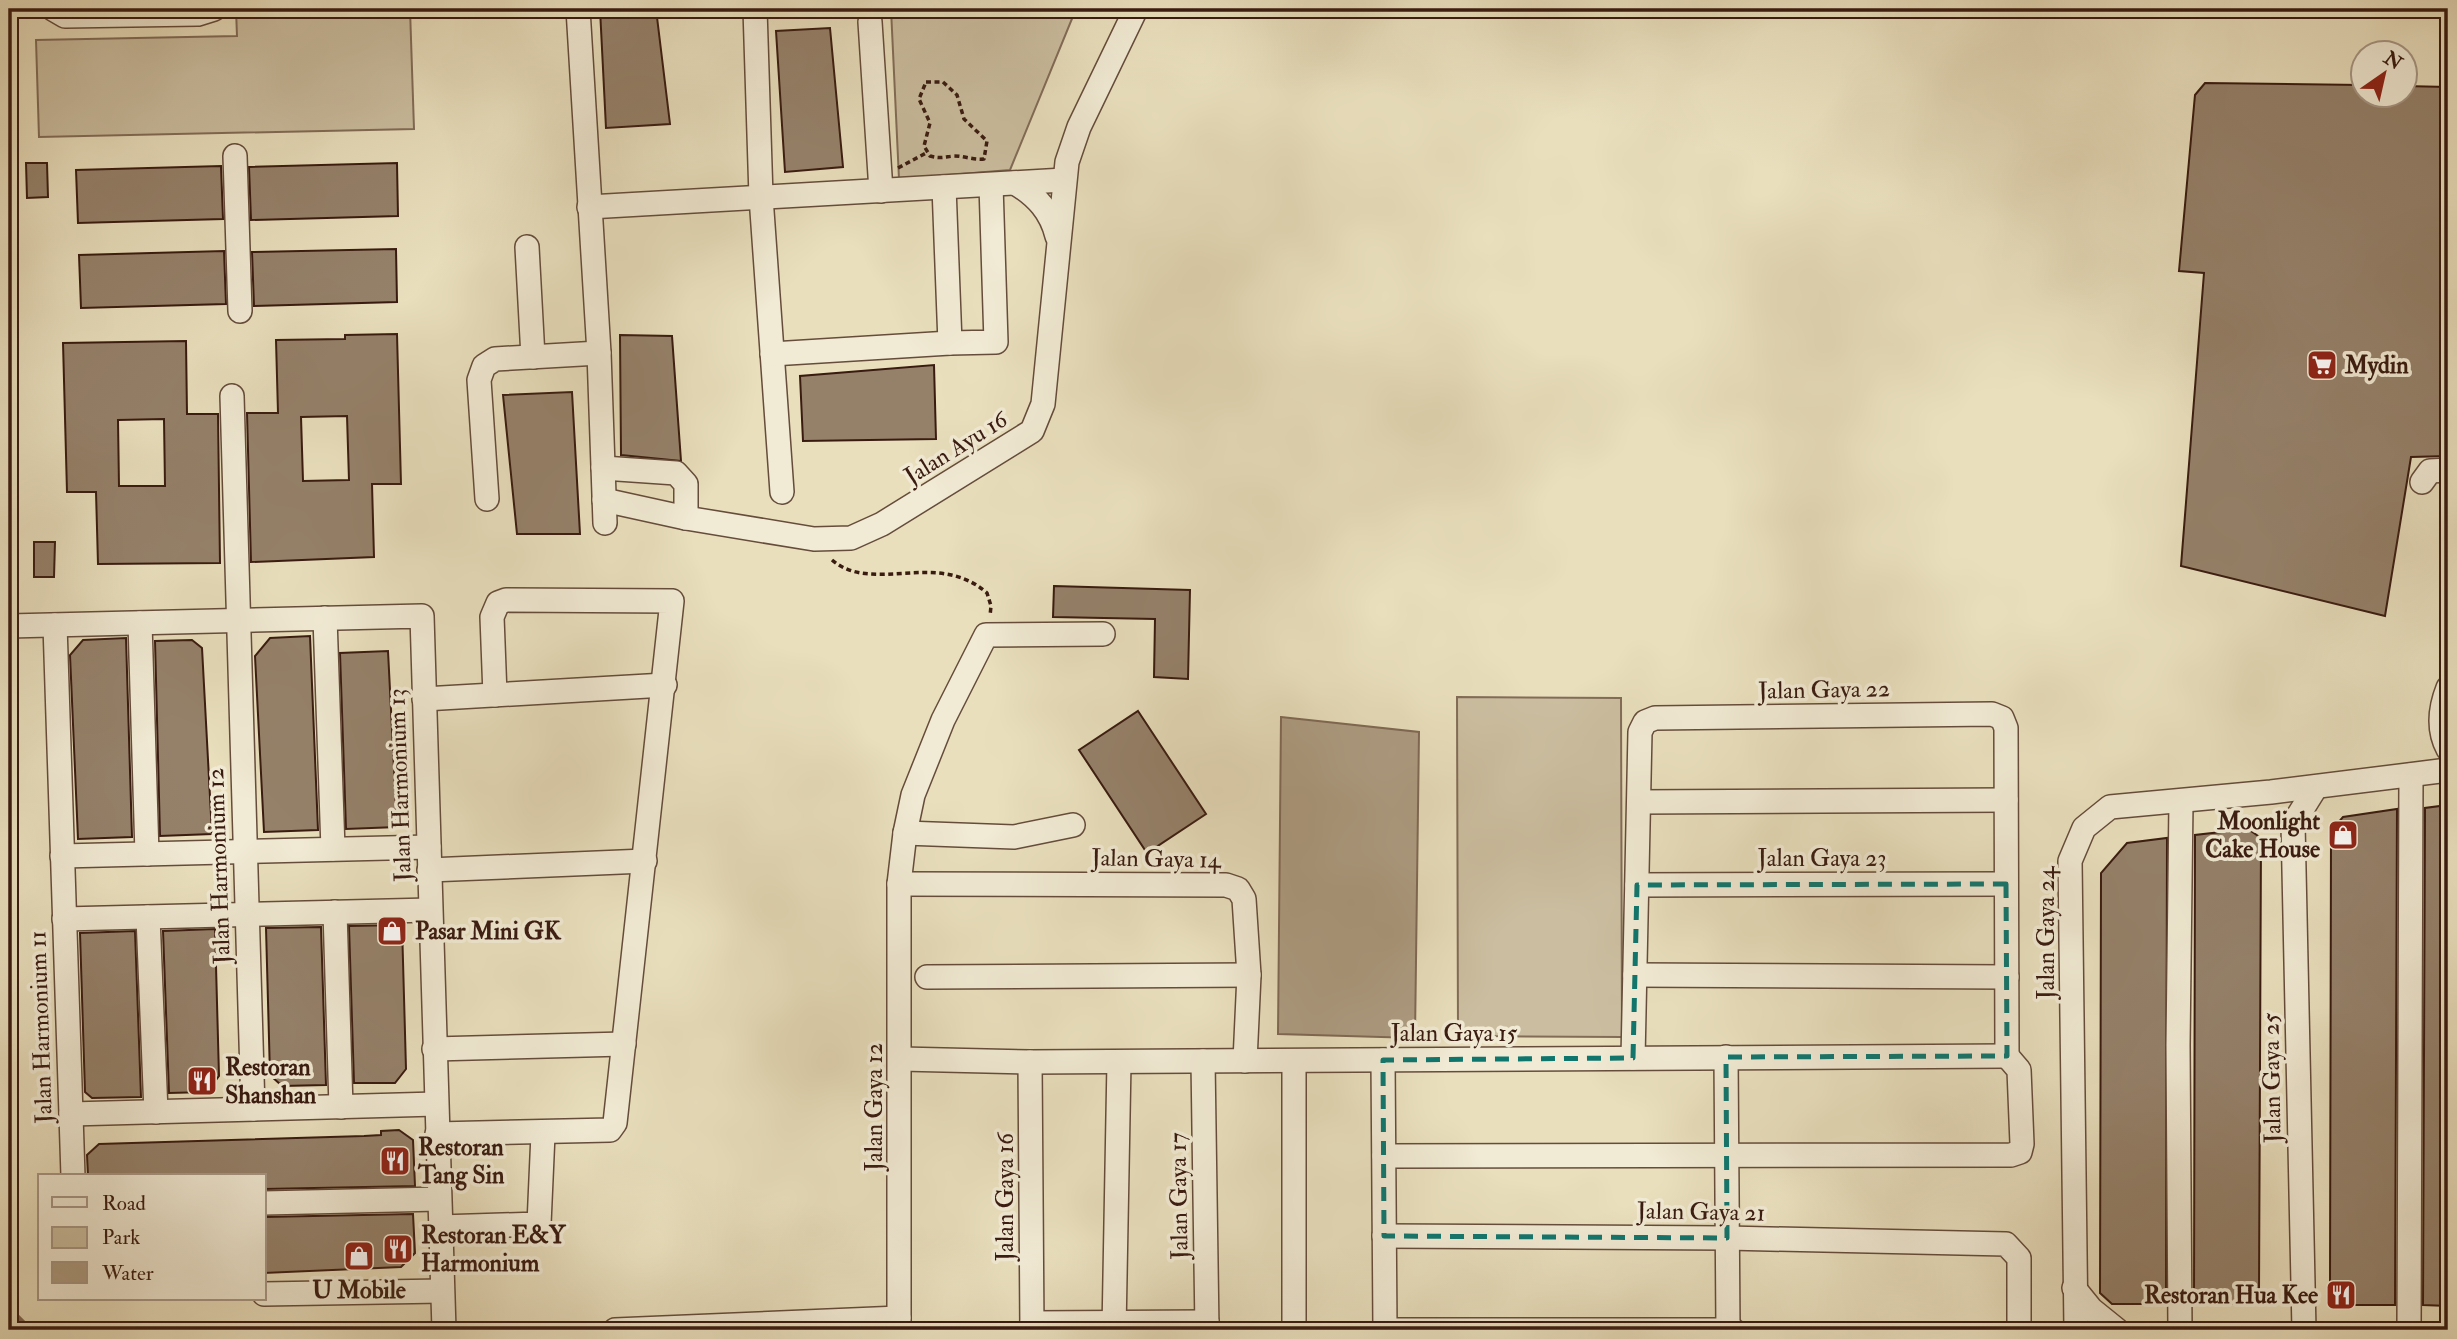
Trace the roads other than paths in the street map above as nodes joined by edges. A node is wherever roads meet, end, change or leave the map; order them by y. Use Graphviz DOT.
graph roads {
  1 [pos="53,9"];
  2 [pos="214,9"];
  3 [pos="579,9"];
  4 [pos="755,9"];
  5 [pos="1136,9"];
  6 [pos="870,22"];
  7 [pos="1079,127"];
  8 [pos="235,156"];
  9 [pos="1064,180"];
  10 [pos="1015,183"];
  11 [pos="991,185"];
  12 [pos="944,187"];
  13 [pos="881,191"];
  14 [pos="761,197"];
  15 [pos="589,207"];
  16 [pos="1058,242"];
  17 [pos="527,247"];
  18 [pos="240,311"];
  19 [pos="950,343"];
  20 [pos="598,353"];
  21 [pos="772,355"];
  22 [pos="533,357"];
  23 [pos="232,396"];
  24 [pos="603,468"];
  25 [pos="2448,470"];
  26 [pos="2422,482"];
  27 [pos="782,492"];
  28 [pos="487,499"];
  29 [pos="604,500"];
  30 [pos="686,518"];
  31 [pos="605,523"];
  32 [pos="325,618"];
  33 [pos="237,620"];
  34 [pos="140,623"];
  35 [pos="55,625"];
  36 [pos="9,626"];
  37 [pos="1103,634"];
  38 [pos="665,685"];
  39 [pos="2448,688"];
  40 [pos="495,695"];
  41 [pos="424,699"];
  42 [pos="2448,749"];
  43 [pos="2448,770"];
  44 [pos="2411,775"];
  45 [pos="2316,786"];
  46 [pos="2271,792"];
  47 [pos="2006,800"];
  48 [pos="1639,802"];
  49 [pos="2181,802"];
  50 [pos="2293,824"];
  51 [pos="1073,825"];
  52 [pos="905,833"];
  53 [pos="429,847"];
  54 [pos="333,849"];
  55 [pos="244,851"];
  56 [pos="147,854"];
  57 [pos="62,856"];
  58 [pos="645,861"];
  59 [pos="429,870"];
  60 [pos="899,884"];
  61 [pos="2006,884"];
  62 [pos="1637,885"];
  63 [pos="430,910"];
  64 [pos="335,912"];
  65 [pos="247,915"];
  66 [pos="148,917"];
  67 [pos="64,919"];
  68 [pos="1249,975"];
  69 [pos="1635,975"];
  70 [pos="2007,976"];
  71 [pos="927,977"];
  72 [pos="624,1044"];
  73 [pos="434,1049"];
  74 [pos="2007,1056"];
  75 [pos="1726,1057"];
  76 [pos="1633,1058"];
  77 [pos="901,1059"];
  78 [pos="1383,1060"];
  79 [pos="1203,1061"];
  80 [pos="1245,1061"];
  81 [pos="1294,1061"];
  82 [pos="1030,1062"];
  83 [pos="1119,1062"];
  84 [pos="436,1104"];
  85 [pos="341,1107"];
  86 [pos="253,1109"];
  87 [pos="156,1112"];
  88 [pos="71,1114"];
  89 [pos="437,1134"];
  90 [pos="543,1134"];
  91 [pos="1384,1156"];
  92 [pos="1727,1156"];
  93 [pos="72,1174"];
  94 [pos="439,1199"];
  95 [pos="266,1203"];
  96 [pos="440,1227"];
  97 [pos="1384,1236"];
  98 [pos="1727,1238"];
  99 [pos="2074,1288"];
  100 [pos="442,1291"];
  101 [pos="266,1294"];
  102 [pos="899,1324"];
  103 [pos="1207,1326"];
  104 [pos="1032,1327"];
  105 [pos="1114,1327"];
  106 [pos="444,1330"];
  107 [pos="615,1330"];
  108 [pos="1294,1330"];
  109 [pos="1385,1330"];
  110 [pos="1728,1330"];
  111 [pos="1733,1330"];
  112 [pos="2019,1330"];
  113 [pos="2076,1330"];
  114 [pos="2117,1330"];
  115 [pos="2180,1330"];
  116 [pos="2304,1330"];
  117 [pos="2409,1330"];
  1 -- 2 [label="street"];
  3 -- 15 [label="street"];
  4 -- 14 [label="street"];
  5 -- 7 [label="street, Jalan Ayu 16"];
  6 -- 13 [label="street"];
  7 -- 9 [label="street, Jalan Ayu 16"];
  7 -- 10 [label="street"];
  8 -- 18 [label="street"];
  9 -- 10 [label="street"];
  9 -- 16 [label="street, Jalan Ayu 16"];
  10 -- 11 [label="street"];
  10 -- 16 [label="street"];
  11 -- 12 [label="street"];
  11 -- 19 [label="street"];
  12 -- 13 [label="street"];
  12 -- 19 [label="street"];
  13 -- 14 [label="street"];
  14 -- 15 [label="street"];
  14 -- 21 [label="street"];
  15 -- 20 [label="street"];
  16 -- 30 [label="street, Jalan Ayu 16"];
  17 -- 22 [label="street"];
  19 -- 21 [label="street"];
  20 -- 22 [label="street"];
  20 -- 24 [label="street"];
  21 -- 27 [label="street"];
  22 -- 28 [label="street"];
  23 -- 33 [label="street, Jalan Harmonium 12"];
  24 -- 29 [label="street"];
  24 -- 30 [label="street"];
  25 -- 26 [label="street"];
  29 -- 30 [label="street, Jalan Ayu 16"];
  29 -- 31 [label="street"];
  32 -- 33 [label="street"];
  32 -- 41 [label="street, Jalan Harmonium 13"];
  32 -- 54 [label="street"];
  33 -- 34 [label="street"];
  33 -- 55 [label="street, Jalan Harmonium 12"];
  34 -- 35 [label="street"];
  34 -- 56 [label="street"];
  35 -- 36 [label="street"];
  35 -- 57 [label="street, Jalan Harmonium 11"];
  37 -- 52 [label="street, Jalan Gaya 12"];
  38 -- 40 [label="street"];
  38 -- 40 [label="street"];
  38 -- 58 [label="street"];
  39 -- 42 [label="street"];
  40 -- 41 [label="street"];
  41 -- 53 [label="street, Jalan Harmonium 13"];
  43 -- 44 [label="street, Jalan Gaya 24"];
  44 -- 45 [label="street, Jalan Gaya 24"];
  44 -- 117 [label="street"];
  45 -- 46 [label="street, Jalan Gaya 24"];
  45 -- 50 [label="street"];
  46 -- 49 [label="street, Jalan Gaya 24"];
  46 -- 50 [label="street"];
  47 -- 48 [label="street"];
  47 -- 48 [label="street, Jalan Gaya 22"];
  47 -- 61 [label="street, Jalan Gaya 22"];
  48 -- 62 [label="street, Jalan Gaya 22"];
  49 -- 99 [label="street, Jalan Gaya 24"];
  49 -- 115 [label="street"];
  50 -- 116 [label="street, Jalan Gaya 25"];
  51 -- 52 [label="street"];
  52 -- 60 [label="street, Jalan Gaya 12"];
  53 -- 54 [label="street"];
  53 -- 59 [label="street, Jalan Harmonium 13"];
  54 -- 55 [label="street"];
  55 -- 56 [label="street"];
  55 -- 65 [label="street, Jalan Harmonium 12"];
  56 -- 57 [label="street"];
  57 -- 67 [label="street, Jalan Harmonium 11"];
  58 -- 59 [label="street"];
  58 -- 72 [label="street"];
  59 -- 63 [label="street, Jalan Harmonium 13"];
  60 -- 68 [label="street, Jalan Gaya 14"];
  60 -- 77 [label="street, Jalan Gaya 12"];
  61 -- 62 [label="street, Jalan Gaya 23"];
  61 -- 70 [label="street, Jalan Gaya 22"];
  62 -- 69 [label="street, Jalan Gaya 22"];
  63 -- 64 [label="street"];
  63 -- 73 [label="street, Jalan Harmonium 13"];
  64 -- 65 [label="street"];
  64 -- 85 [label="street"];
  65 -- 66 [label="street"];
  65 -- 86 [label="street, Jalan Harmonium 12"];
  66 -- 67 [label="street"];
  66 -- 87 [label="street"];
  67 -- 88 [label="street, Jalan Harmonium 11"];
  68 -- 71 [label="street"];
  68 -- 80 [label="street, Jalan Gaya 14"];
  69 -- 70 [label="street"];
  69 -- 76 [label="street, Jalan Gaya 22"];
  70 -- 74 [label="street, Jalan Gaya 22"];
  72 -- 73 [label="street"];
  72 -- 90 [label="street"];
  73 -- 84 [label="street, Jalan Harmonium 13"];
  74 -- 75 [label="street, Jalan Gaya 15"];
  74 -- 92 [label="street"];
  75 -- 76 [label="street, Jalan Gaya 15"];
  75 -- 92 [label="street"];
  76 -- 78 [label="street, Jalan Gaya 15"];
  77 -- 82 [label="street, Jalan Gaya 15"];
  77 -- 102 [label="street, Jalan Gaya 12"];
  78 -- 81 [label="street, Jalan Gaya 15"];
  78 -- 91 [label="street"];
  79 -- 80 [label="street, Jalan Gaya 15"];
  79 -- 83 [label="street, Jalan Gaya 15"];
  79 -- 103 [label="street, Jalan Gaya 17"];
  80 -- 81 [label="street, Jalan Gaya 15"];
  81 -- 108 [label="street"];
  82 -- 83 [label="street, Jalan Gaya 15"];
  82 -- 104 [label="street, Jalan Gaya 16"];
  83 -- 105 [label="street"];
  84 -- 85 [label="street"];
  84 -- 89 [label="street, Jalan Harmonium 13"];
  85 -- 86 [label="street"];
  86 -- 87 [label="street"];
  87 -- 88 [label="street"];
  88 -- 93 [label="street, Jalan Harmonium 11"];
  89 -- 90 [label="street"];
  89 -- 94 [label="street, Jalan Harmonium 13"];
  90 -- 96 [label="street"];
  91 -- 92 [label="street"];
  91 -- 97 [label="street"];
  92 -- 98 [label="street"];
  94 -- 95 [label="street"];
  94 -- 96 [label="street, Jalan Harmonium 13"];
  96 -- 100 [label="street, Jalan Harmonium 13"];
  97 -- 98 [label="street, Jalan Gaya 21"];
  97 -- 109 [label="street"];
  98 -- 110 [label="street"];
  98 -- 112 [label="street, Jalan Gaya 21"];
  99 -- 113 [label="street, Jalan Gaya 24"];
  99 -- 114 [label="street"];
  100 -- 101 [label="street"];
  100 -- 106 [label="street, Jalan Harmonium 13"];
  102 -- 107 [label="street"];
  103 -- 105 [label="street"];
  104 -- 105 [label="street"];
  109 -- 110 [label="street"];
  110 -- 111 [label="street"];
}
